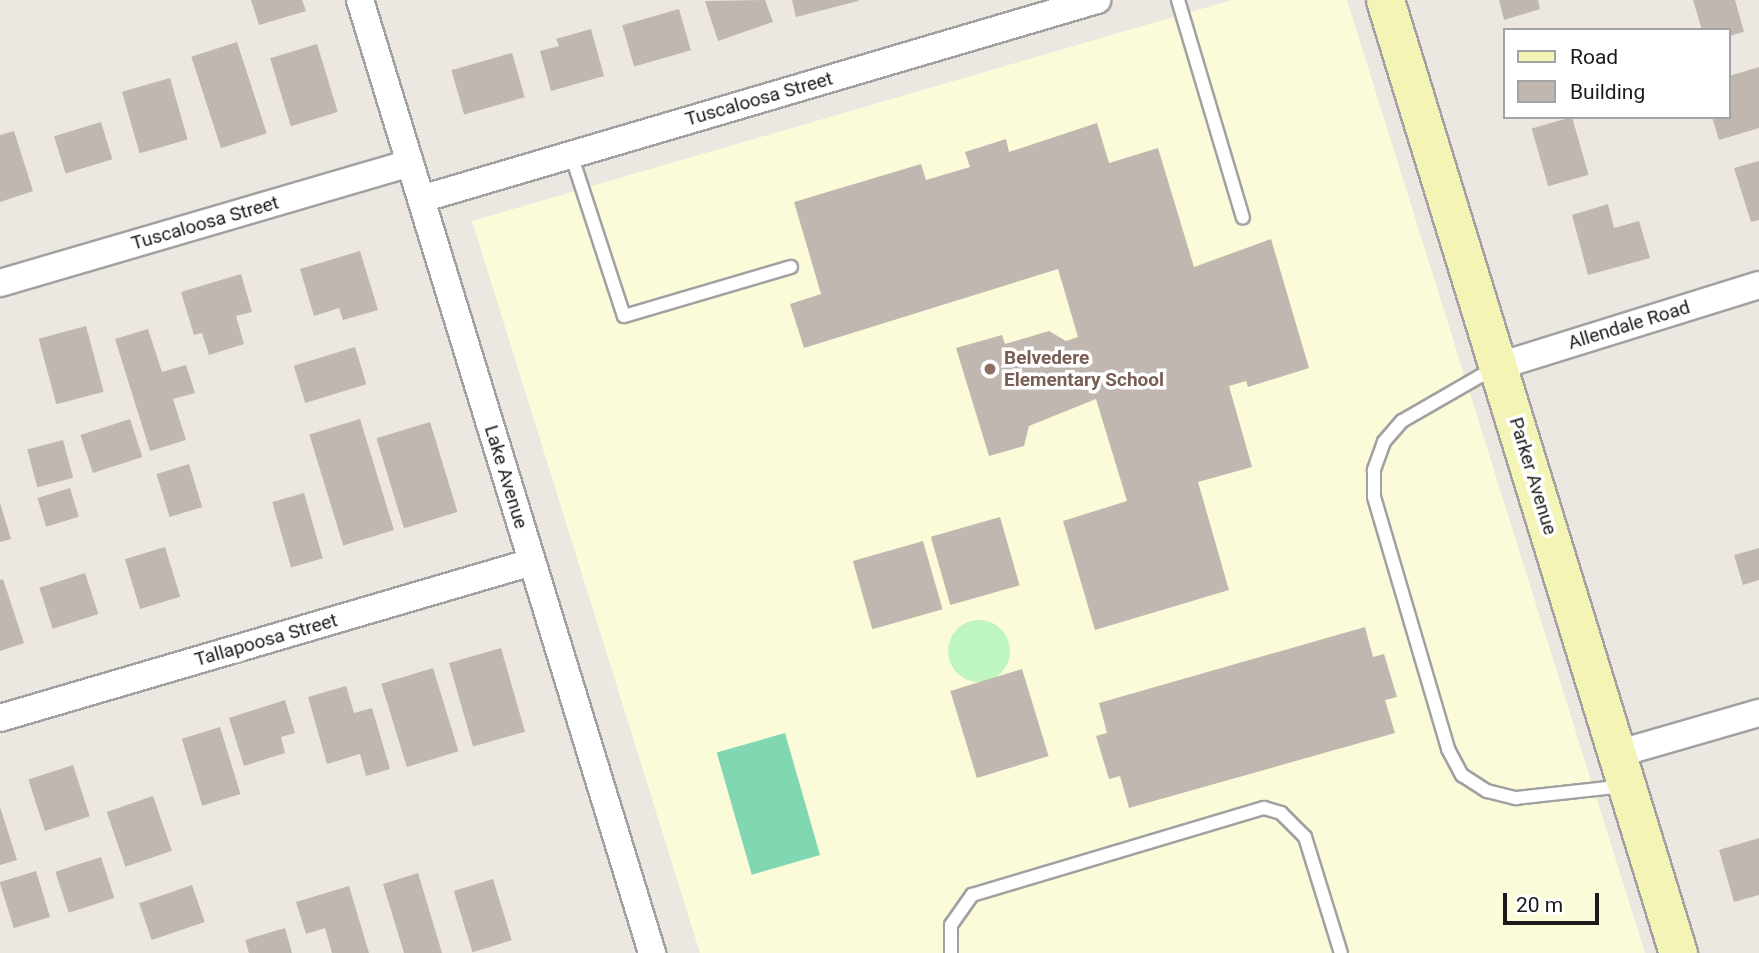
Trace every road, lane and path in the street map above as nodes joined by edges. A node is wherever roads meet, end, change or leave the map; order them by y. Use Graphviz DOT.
graph roads {
  1 [pos="360,0"];
  2 [pos="1097,0"];
  3 [pos="1178,0"];
  4 [pos="1385,0"];
  5 [pos="571,154"];
  6 [pos="410,163"];
  7 [pos="421,199"];
  8 [pos="1242,218"];
  9 [pos="791,267"];
  10 [pos="0,283"];
  11 [pos="1759,285"];
  12 [pos="1499,366"];
  13 [pos="532,562"];
  14 [pos="1759,713"];
  15 [pos="0,718"];
  16 [pos="1622,770"];
  17 [pos="652,953"];
  18 [pos="951,953"];
  19 [pos="1340,953"];
  20 [pos="1678,953"];
  1 -- 6 [label="street, Lake Avenue"];
  2 -- 5 [label="street, Tuscaloosa Street"];
  3 -- 8 [label="lane"];
  4 -- 12 [label="street, Parker Avenue"];
  5 -- 7 [label="street, Tuscaloosa Street"];
  5 -- 9 [label="lane"];
  6 -- 7 [label="street, Lake Avenue"];
  6 -- 10 [label="street, Tuscaloosa Street"];
  7 -- 13 [label="street, Lake Avenue"];
  11 -- 12 [label="street, Allendale Road"];
  12 -- 16 [label="street, Parker Avenue"];
  12 -- 16 [label="lane"];
  13 -- 15 [label="street, Tallapoosa Street"];
  13 -- 17 [label="street, Lake Avenue"];
  14 -- 16 [label="street"];
  16 -- 20 [label="street, Parker Avenue"];
  18 -- 19 [label="lane"];
}
